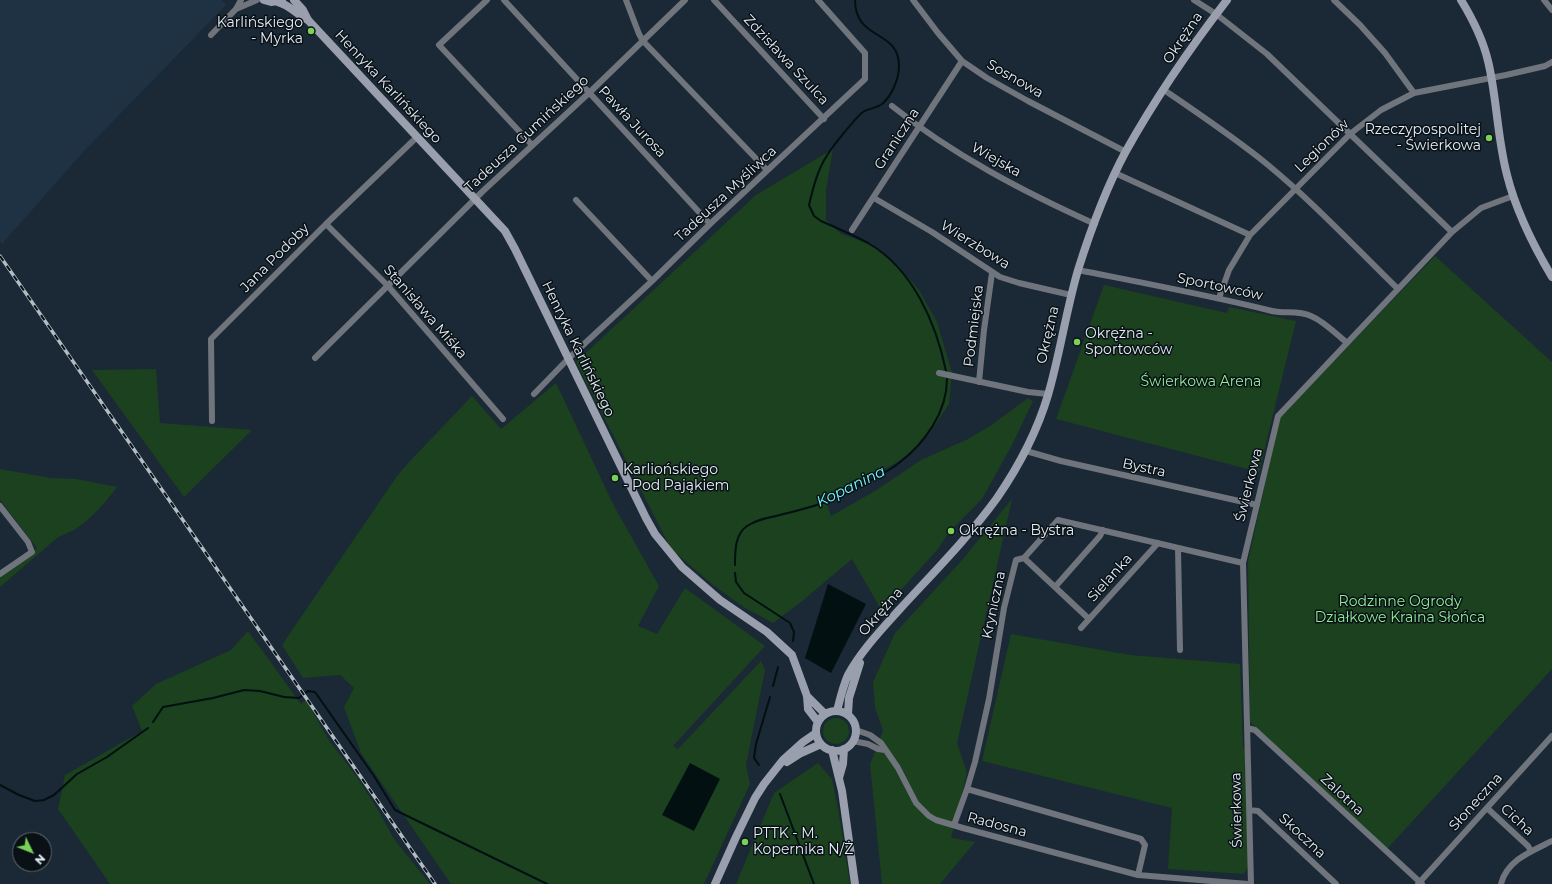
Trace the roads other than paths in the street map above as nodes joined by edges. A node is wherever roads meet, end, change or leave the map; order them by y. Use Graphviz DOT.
graph roads {
  1 [pos="241,0"];
  2 [pos="256,0"];
  3 [pos="264,0"];
  4 [pos="294,0"];
  5 [pos="487,0"];
  6 [pos="505,0"];
  7 [pos="626,0"];
  8 [pos="685,0"];
  9 [pos="714,0"];
  10 [pos="818,0"];
  11 [pos="913,0"];
  12 [pos="1194,0"];
  13 [pos="1226,0"];
  14 [pos="1334,0"];
  15 [pos="1461,0"];
  16 [pos="1544,0"];
  17 [pos="280,1"];
  18 [pos="236,9"];
  19 [pos="1552,10"];
  20 [pos="1216,14"];
  21 [pos="308,20"];
  22 [pos="211,35"];
  23 [pos="644,41"];
  24 [pos="962,61"];
  25 [pos="1552,62"];
  26 [pos="1491,78"];
  27 [pos="1164,90"];
  28 [pos="589,93"];
  29 [pos="1414,93"];
  30 [pos="892,106"];
  31 [pos="824,119"];
  32 [pos="919,128"];
  33 [pos="1350,134"];
  34 [pos="417,137"];
  35 [pos="532,145"];
  36 [pos="1126,152"];
  37 [pos="767,170"];
  38 [pos="1115,173"];
  39 [pos="1295,189"];
  40 [pos="1513,196"];
  41 [pos="874,198"];
  42 [pos="475,199"];
  43 [pos="576,200"];
  44 [pos="326,224"];
  45 [pos="710,224"];
  46 [pos="1095,224"];
  47 [pos="852,230"];
  48 [pos="1452,232"];
  49 [pos="1250,235"];
  50 [pos="1078,270"];
  51 [pos="992,272"];
  52 [pos="1552,277"];
  53 [pos="652,281"];
  54 [pos="388,286"];
  55 [pos="1398,289"];
  56 [pos="1071,295"];
  57 [pos="1219,298"];
  58 [pos="1347,343"];
  59 [pos="315,358"];
  60 [pos="568,359"];
  61 [pos="939,373"];
  62 [pos="979,382"];
  63 [pos="534,394"];
  64 [pos="1048,394"];
  65 [pos="502,419"];
  66 [pos="212,421"];
  67 [pos="1026,451"];
  68 [pos="1257,505"];
  69 [pos="0,506"];
  70 [pos="1102,530"];
  71 [pos="1158,543"];
  72 [pos="1178,548"];
  73 [pos="1024,558"];
  74 [pos="1243,563"];
  75 [pos="0,574"];
  76 [pos="1055,587"];
  77 [pos="1089,619"];
  78 [pos="1080,628"];
  79 [pos="1180,650"];
  80 [pos="862,654"];
  81 [pos="807,696"];
  82 [pos="837,710"];
  83 [pos="825,714"];
  84 [pos="848,714"];
  85 [pos="818,722"];
  86 [pos="1247,728"];
  87 [pos="856,730"];
  88 [pos="816,733"];
  89 [pos="1552,736"];
  90 [pos="853,741"];
  91 [pos="821,744"];
  92 [pos="844,749"];
  93 [pos="832,750"];
  94 [pos="884,750"];
  95 [pos="774,772"];
  96 [pos="839,778"];
  97 [pos="967,789"];
  98 [pos="1486,808"];
  99 [pos="1249,810"];
  100 [pos="954,825"];
  101 [pos="1552,841"];
  102 [pos="1531,851"];
  103 [pos="1138,875"];
  104 [pos="1420,883"];
  105 [pos="715,884"];
  106 [pos="854,884"];
  107 [pos="1249,884"];
  108 [pos="1336,884"];
  109 [pos="1501,884"];
  1 -- 18 [label="street"];
  2 -- 18 [label="street"];
  3 -- 17 [label="street"];
  4 -- 21 [label="street, Henryka Karlińskiego"];
  5 -- 35 [label="street"];
  6 -- 28 [label="street, Pawła Jurosa"];
  7 -- 23 [label="street"];
  8 -- 23 [label="street, Tadeusza Gumińskiego"];
  9 -- 31 [label="street, Zdzisława Szulca"];
  10 -- 31 [label="street, Tadeusza Myśliwca"];
  11 -- 24 [label="street, Sosnowa"];
  12 -- 20 [label="street"];
  13 -- 20 [label="street, Okrężna"];
  14 -- 29 [label="street"];
  15 -- 26 [label="street"];
  16 -- 19 [label="street"];
  17 -- 21 [label="street, Henryka Karlińskiego"];
  18 -- 22 [label="street"];
  20 -- 27 [label="street, Okrężna"];
  20 -- 33 [label="street"];
  21 -- 34 [label="street, Henryka Karlińskiego"];
  23 -- 28 [label="street, Tadeusza Gumińskiego"];
  23 -- 37 [label="street"];
  24 -- 32 [label="street, Graniczna"];
  24 -- 36 [label="street, Sosnowa"];
  25 -- 26 [label="street, Legionów"];
  26 -- 29 [label="street, Legionów"];
  26 -- 40 [label="street"];
  27 -- 36 [label="street, Okrężna"];
  27 -- 39 [label="street"];
  28 -- 35 [label="street, Tadeusza Gumińskiego"];
  28 -- 45 [label="street, Pawła Jurosa"];
  29 -- 33 [label="street, Legionów"];
  30 -- 32 [label="street, Wiejska"];
  31 -- 37 [label="street, Tadeusza Myśliwca"];
  32 -- 41 [label="street, Graniczna"];
  32 -- 46 [label="street, Wiejska"];
  33 -- 39 [label="street, Legionów"];
  33 -- 48 [label="street"];
  34 -- 42 [label="street, Henryka Karlińskiego"];
  34 -- 44 [label="street, Jana Podoby"];
  35 -- 42 [label="street, Tadeusza Gumińskiego"];
  36 -- 38 [label="street, Okrężna"];
  37 -- 45 [label="street, Tadeusza Myśliwca"];
  38 -- 46 [label="street, Okrężna"];
  38 -- 49 [label="street"];
  39 -- 49 [label="street, Legionów"];
  39 -- 55 [label="street"];
  40 -- 48 [label="street, Świerkowa"];
  40 -- 52 [label="street"];
  41 -- 47 [label="street, Graniczna"];
  41 -- 51 [label="street, Wierzbowa"];
  42 -- 54 [label="street, Tadeusza Gumińskiego"];
  42 -- 60 [label="street, Henryka Karlińskiego"];
  43 -- 53 [label="street"];
  44 -- 54 [label="street, Stanisława Miśka"];
  44 -- 66 [label="street, Jana Podoby"];
  45 -- 53 [label="street, Tadeusza Myśliwca"];
  46 -- 50 [label="street, Okrężna"];
  48 -- 55 [label="street, Świerkowa"];
  49 -- 57 [label="street, Legionów"];
  50 -- 56 [label="street, Okrężna"];
  50 -- 57 [label="street, Sportowców"];
  51 -- 56 [label="street, Wierzbowa"];
  51 -- 62 [label="street, Podmiejska"];
  53 -- 60 [label="street, Tadeusza Myśliwca"];
  54 -- 59 [label="street, Tadeusza Gumińskiego"];
  54 -- 65 [label="street, Stanisława Miśka"];
  55 -- 58 [label="street, Świerkowa"];
  56 -- 64 [label="street, Okrężna"];
  57 -- 58 [label="street, Sportowców"];
  58 -- 68 [label="street, Świerkowa"];
  60 -- 63 [label="street, Tadeusza Myśliwca"];
  60 -- 81 [label="street, Henryka Karlińskiego"];
  61 -- 62 [label="street, Podmiejska"];
  62 -- 64 [label="street, Podmiejska"];
  64 -- 67 [label="street, Okrężna"];
  67 -- 68 [label="street, Bystra"];
  67 -- 80 [label="street, Okrężna"];
  68 -- 74 [label="street, Świerkowa"];
  69 -- 75 [label="street"];
  70 -- 71 [label="street, Kryniczna"];
  70 -- 73 [label="street, Kryniczna"];
  70 -- 76 [label="street"];
  71 -- 72 [label="street, Kryniczna"];
  71 -- 77 [label="street, Sielanka"];
  72 -- 74 [label="street, Kryniczna"];
  72 -- 79 [label="street"];
  73 -- 76 [label="street"];
  73 -- 97 [label="street, Kryniczna"];
  74 -- 86 [label="street, Świerkowa"];
  76 -- 77 [label="street"];
  77 -- 78 [label="street, Sielanka"];
  80 -- 82 [label="street, Okrężna"];
  80 -- 84 [label="street, Okrężna"];
  81 -- 83 [label="street, Henryka Karlińskiego"];
  81 -- 85 [label="street, Henryka Karlińskiego"];
  82 -- 83 [label="street"];
  82 -- 84 [label="street"];
  83 -- 85 [label="street"];
  84 -- 87 [label="street"];
  85 -- 88 [label="street"];
  86 -- 99 [label="street, Świerkowa"];
  86 -- 104 [label="street, Zalotna"];
  87 -- 90 [label="street"];
  87 -- 94 [label="street, Radosna"];
  88 -- 91 [label="street"];
  88 -- 95 [label="street"];
  89 -- 98 [label="street, Słoneczna"];
  90 -- 92 [label="street"];
  90 -- 94 [label="street"];
  91 -- 93 [label="street"];
  91 -- 95 [label="street"];
  92 -- 93 [label="street"];
  92 -- 96 [label="street"];
  93 -- 96 [label="street"];
  94 -- 100 [label="street, Radosna"];
  95 -- 105 [label="street"];
  96 -- 106 [label="street"];
  97 -- 100 [label="street, Kryniczna"];
  97 -- 103 [label="street, Radosna"];
  98 -- 102 [label="street, Cicha"];
  98 -- 104 [label="street, Słoneczna"];
  99 -- 107 [label="street, Świerkowa"];
  99 -- 108 [label="street, Skoczna"];
  100 -- 103 [label="street, Radosna"];
  101 -- 102 [label="street, Cicha"];
  102 -- 109 [label="street, Cicha"];
  103 -- 107 [label="street, Radosna"];
}
